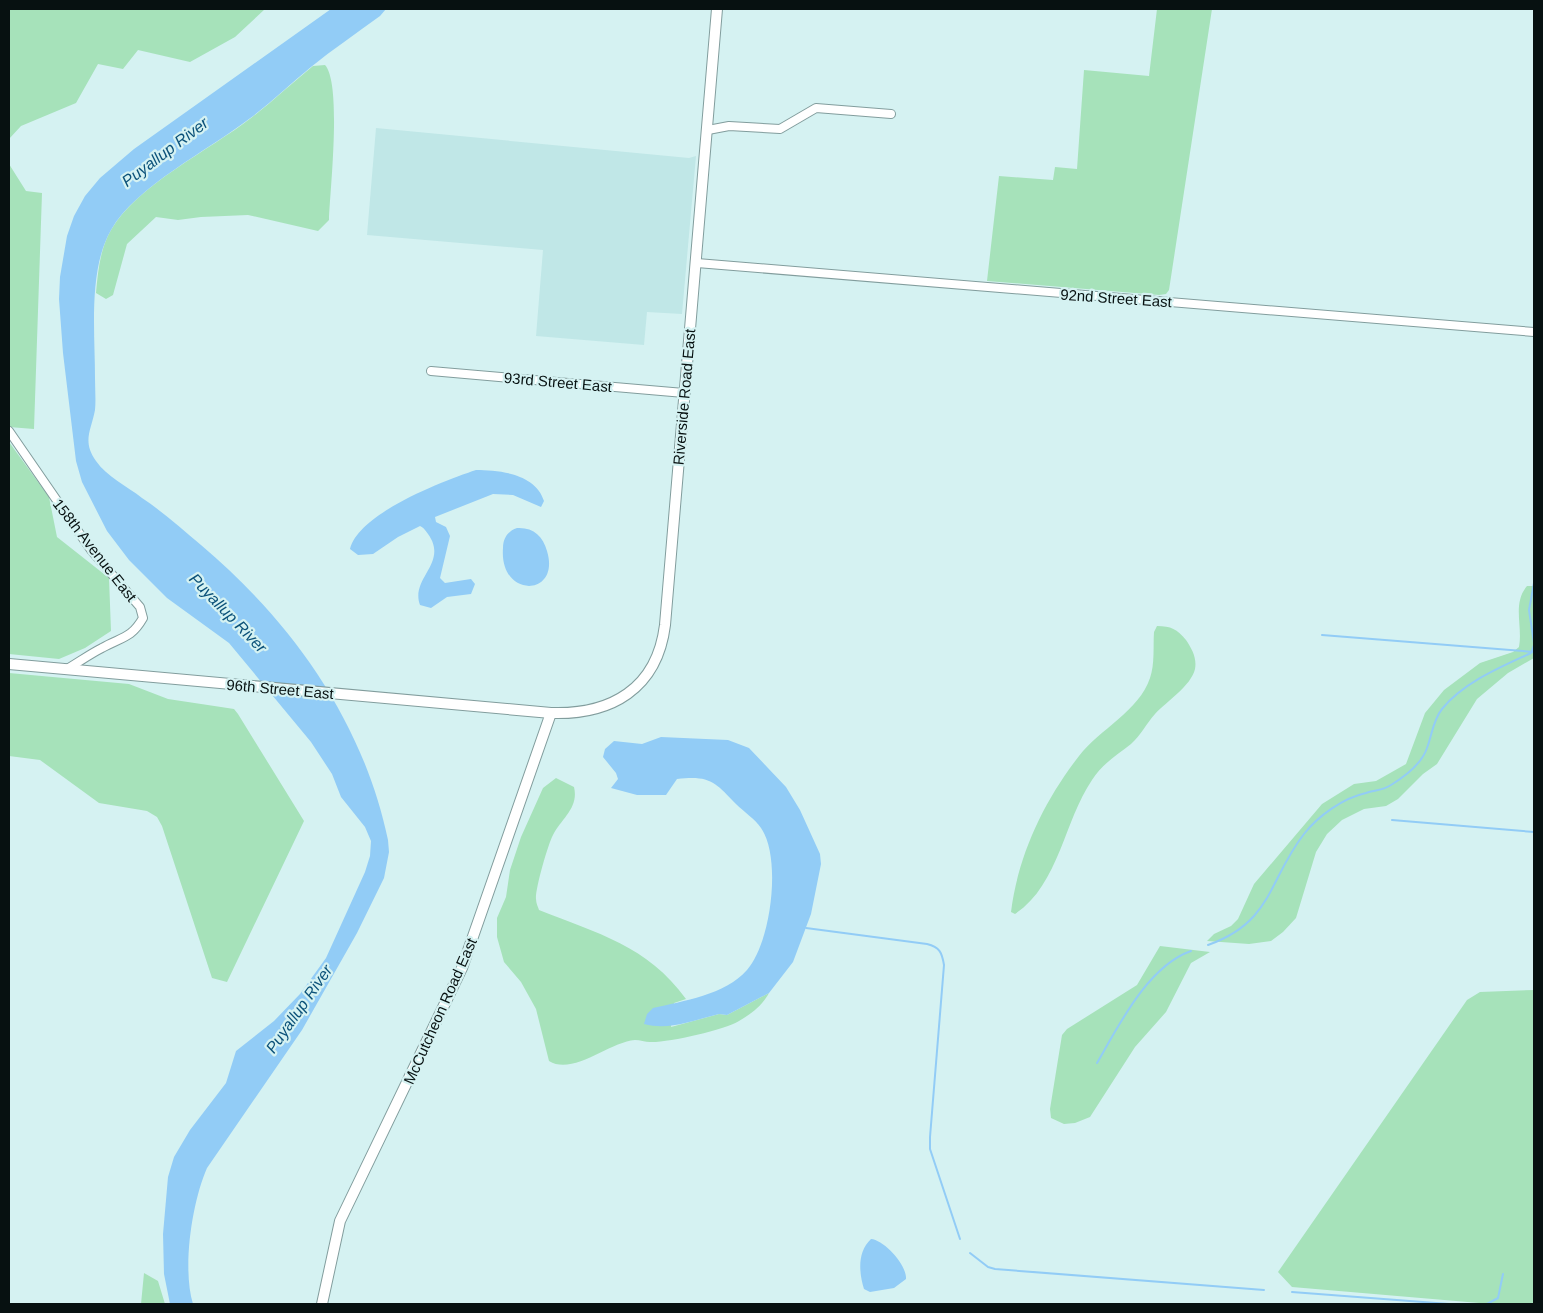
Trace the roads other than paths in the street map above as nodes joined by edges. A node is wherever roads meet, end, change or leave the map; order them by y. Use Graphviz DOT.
graph roads {
  1 [pos="718,9"];
  2 [pos="891,114"];
  3 [pos="708,130"];
  4 [pos="697,263"];
  5 [pos="1534,332"];
  6 [pos="431,371"];
  7 [pos="684,393"];
  8 [pos="9,431"];
  9 [pos="9,664"];
  10 [pos="67,669"];
  11 [pos="551,713"];
  12 [pos="322,1304"];
  1 -- 3 [label="street, Riverside Road East"];
  2 -- 3 [label="street"];
  3 -- 4 [label="street, Riverside Road East"];
  4 -- 5 [label="street, 92nd Street East"];
  4 -- 7 [label="street, Riverside Road East"];
  6 -- 7 [label="street, 93rd Street East"];
  7 -- 11 [label="street, Riverside Road East"];
  8 -- 10 [label="street, 158th Avenue East"];
  9 -- 10 [label="street, 96th Street East"];
  10 -- 11 [label="street, 96th Street East"];
  11 -- 12 [label="street, McCutcheon Road East"];
}
